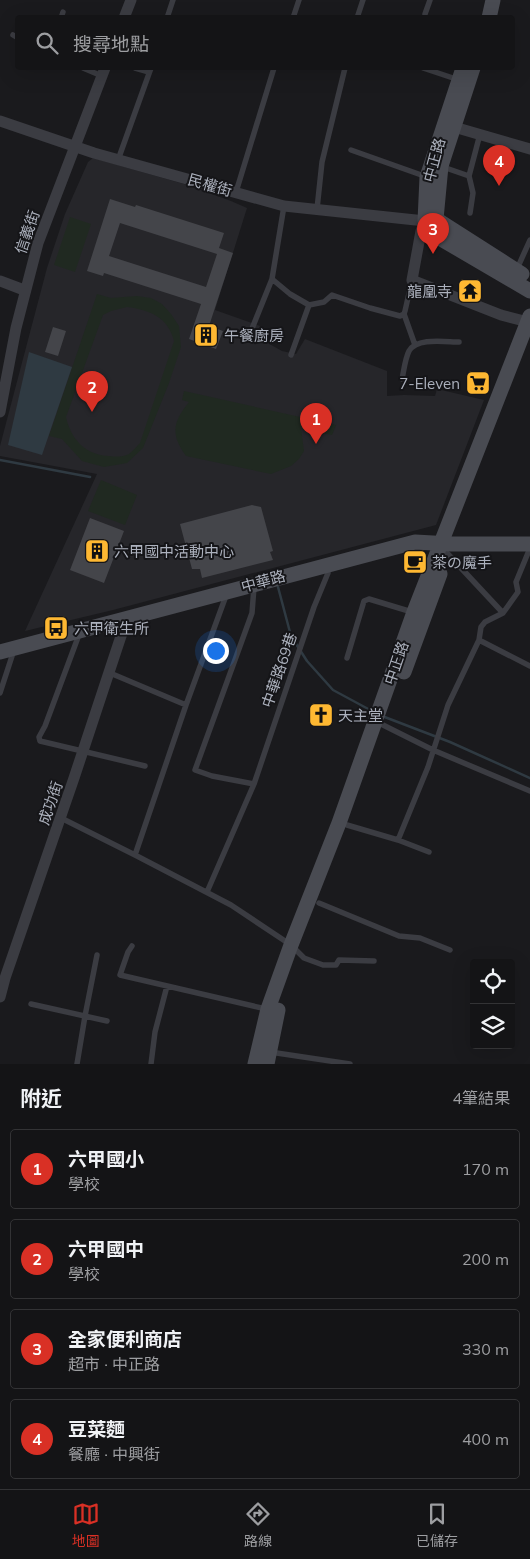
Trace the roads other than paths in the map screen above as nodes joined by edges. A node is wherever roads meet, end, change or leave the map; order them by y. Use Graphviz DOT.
graph roads {
  1 [pos="173,0"];
  2 [pos="299,0"];
  3 [pos="364,0"];
  4 [pos="430,0"];
  5 [pos="484,0"];
  6 [pos="493,0"];
  7 [pos="425,14"];
  8 [pos="168,15"];
  9 [pos="295,15"];
  10 [pos="358,15"];
  11 [pos="481,15"];
  12 [pos="490,15"];
  13 [pos="150,70"];
  14 [pos="273,70"];
  15 [pos="344,70"];
  16 [pos="433,70"];
  17 [pos="104,72"];
  18 [pos="463,76"];
  19 [pos="0,121"];
  20 [pos="454,127"];
  21 [pos="480,134"];
  22 [pos="75,147"];
  23 [pos="530,149"];
  24 [pos="351,150"];
  25 [pos="118,160"];
  26 [pos="441,166"];
  27 [pos="469,176"];
  28 [pos="427,177"];
  29 [pos="236,192"];
  30 [pos="284,206"];
  31 [pos="317,209"];
  32 [pos="470,213"];
  33 [pos="431,220"];
  34 [pos="530,240"];
  35 [pos="516,271"];
  36 [pos="272,279"];
  37 [pos="530,279"];
  38 [pos="0,280"];
  39 [pos="412,280"];
  40 [pos="24,290"];
  41 [pos="530,290"];
  42 [pos="309,305"];
  43 [pos="404,314"];
  44 [pos="529,319"];
  45 [pos="249,336"];
  46 [pos="459,342"];
  47 [pos="530,344"];
  48 [pos="415,345"];
  49 [pos="291,356"];
  50 [pos="402,379"];
  51 [pos="0,412"];
  52 [pos="530,546"];
  53 [pos="447,547"];
  54 [pos="327,564"];
  55 [pos="254,584"];
  56 [pos="228,590"];
  57 [pos="414,612"];
  58 [pos="503,613"];
  59 [pos="126,618"];
  60 [pos="81,630"];
  61 [pos="479,640"];
  62 [pos="15,648"];
  63 [pos="0,652"];
  64 [pos="347,658"];
  65 [pos="530,666"];
  66 [pos="110,673"];
  67 [pos="0,692"];
  68 [pos="186,705"];
  69 [pos="380,724"];
  70 [pos="433,750"];
  71 [pos="82,752"];
  72 [pos="146,766"];
  73 [pos="254,784"];
  74 [pos="530,791"];
  75 [pos="61,818"];
  76 [pos="348,825"];
  77 [pos="398,840"];
  78 [pos="429,852"];
  79 [pos="135,855"];
  80 [pos="207,892"];
  81 [pos="319,903"];
  82 [pos="132,946"];
  83 [pos="295,949"];
  84 [pos="450,950"];
  85 [pos="98,956"];
  86 [pos="374,961"];
  87 [pos="167,986"];
  88 [pos="0,997"];
  89 [pos="31,1004"];
  90 [pos="268,1009"];
  91 [pos="85,1016"];
  92 [pos="108,1021"];
  93 [pos="262,1057"];
  94 [pos="78,1064"];
  95 [pos="151,1064"];
  96 [pos="350,1064"];
  1 -- 8 [label="lane"];
  2 -- 9 [label="lane"];
  3 -- 10 [label="lane"];
  4 -- 7 [label="lane"];
  5 -- 11 [label="main road"];
  6 -- 12 [label="main road"];
  13 -- 25 [label="lane"];
  14 -- 29 [label="lane"];
  15 -- 31 [label="lane"];
  16 -- 18 [label="lane"];
  17 -- 22 [label="street, 信義街"];
  18 -- 20 [label="main road, 中正路"];
  18 -- 28 [label="main road, 中正路"];
  19 -- 22 [label="street, 民權街"];
  20 -- 21 [label="street"];
  20 -- 26 [label="main road, 中正路"];
  21 -- 23 [label="street"];
  21 -- 27 [label="lane"];
  22 -- 25 [label="street, 民權街"];
  22 -- 40 [label="street, 信義街"];
  24 -- 28 [label="lane"];
  25 -- 29 [label="street, 民權街"];
  26 -- 27 [label="lane"];
  26 -- 33 [label="main road, 中正路"];
  27 -- 32 [label="lane"];
  28 -- 33 [label="main road, 中正路"];
  29 -- 30 [label="street, 民權街"];
  30 -- 31 [label="street, 民權街"];
  30 -- 36 [label="lane"];
  31 -- 33 [label="street, 民權街"];
  33 -- 35 [label="main road, 民權街"];
  33 -- 39 [label="street, 中正路"];
  33 -- 41 [label="main road"];
  34 -- 35 [label="lane"];
  35 -- 37 [label="main road, 民權街"];
  36 -- 42 [label="lane"];
  36 -- 45 [label="lane"];
  38 -- 40 [label="street"];
  39 -- 43 [label="lane"];
  39 -- 44 [label="street, 中正路"];
  40 -- 51 [label="street, 信義街"];
  42 -- 43 [label="lane"];
  42 -- 49 [label="lane"];
  43 -- 48 [label="lane"];
  44 -- 53 [label="main road, 中正路"];
  46 -- 48 [label="lane"];
  47 -- 53 [label="main road, 中正路"];
  48 -- 50 [label="lane"];
  52 -- 53 [label="main road, 中華路"];
  52 -- 58 [label="lane"];
  53 -- 54 [label="main road, 中華路"];
  53 -- 57 [label="main road, 中正路"];
  53 -- 58 [label="lane"];
  53 -- 69 [label="main road, 中正路"];
  54 -- 55 [label="main road, 中華路"];
  54 -- 73 [label="lane, 中華路69巷"];
  55 -- 56 [label="main road, 中華路"];
  55 -- 73 [label="lane"];
  56 -- 59 [label="main road, 中華路"];
  56 -- 68 [label="lane"];
  57 -- 64 [label="lane"];
  57 -- 69 [label="main road, 中正路"];
  58 -- 61 [label="lane"];
  59 -- 60 [label="main road, 中華路"];
  59 -- 66 [label="street, 成功街"];
  60 -- 62 [label="main road, 中華路"];
  60 -- 71 [label="lane"];
  61 -- 65 [label="lane"];
  61 -- 70 [label="lane"];
  62 -- 63 [label="main road, 中華路"];
  62 -- 67 [label="lane"];
  66 -- 68 [label="lane"];
  66 -- 71 [label="street, 成功街"];
  68 -- 79 [label="lane"];
  69 -- 70 [label="lane"];
  69 -- 76 [label="main road, 中正路"];
  69 -- 83 [label="main road, 中正路"];
  70 -- 74 [label="lane"];
  70 -- 77 [label="lane"];
  71 -- 72 [label="lane"];
  71 -- 75 [label="street, 成功街"];
  73 -- 80 [label="lane, 中華路69巷"];
  75 -- 79 [label="lane"];
  75 -- 88 [label="street, 成功街"];
  76 -- 77 [label="lane"];
  76 -- 81 [label="main road, 中正路"];
  77 -- 78 [label="lane"];
  79 -- 80 [label="lane"];
  80 -- 83 [label="lane"];
  81 -- 83 [label="main road, 中正路"];
  81 -- 84 [label="lane"];
  82 -- 87 [label="lane"];
  83 -- 86 [label="lane"];
  83 -- 90 [label="main road, 中正路"];
  83 -- 93 [label="main road, 中正路"];
  85 -- 91 [label="lane"];
  87 -- 90 [label="lane"];
  87 -- 95 [label="lane"];
  89 -- 91 [label="lane"];
  90 -- 93 [label="main road, 中正路"];
  91 -- 92 [label="lane"];
  91 -- 94 [label="lane"];
  93 -- 96 [label="lane"];
}
